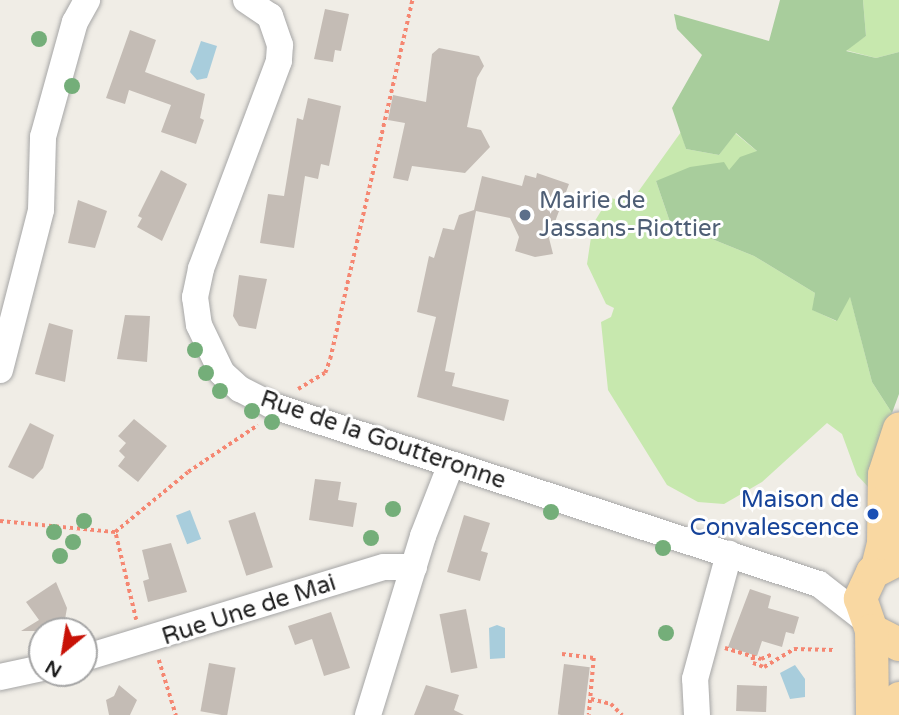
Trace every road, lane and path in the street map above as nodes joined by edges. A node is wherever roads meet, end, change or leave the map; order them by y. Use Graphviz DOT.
graph roads {
  1 [pos="87,0"];
  2 [pos="246,0"];
  3 [pos="412,0"];
  4 [pos="0,370"];
  5 [pos="292,392"];
  6 [pos="262,419"];
  7 [pos="899,428"];
  8 [pos="451,464"];
  9 [pos="0,521"];
  10 [pos="115,532"];
  11 [pos="729,554"];
  12 [pos="882,562"];
  13 [pos="414,566"];
  14 [pos="819,584"];
  15 [pos="878,631"];
  16 [pos="139,632"];
  17 [pos="726,636"];
  18 [pos="156,650"];
  19 [pos="834,650"];
  20 [pos="562,654"];
  21 [pos="773,654"];
  22 [pos="98,655"];
  23 [pos="753,657"];
  24 [pos="28,671"];
  25 [pos="0,677"];
  26 [pos="590,699"];
  27 [pos="884,705"];
  28 [pos="176,715"];
  29 [pos="368,715"];
  30 [pos="589,715"];
  31 [pos="622,715"];
  32 [pos="697,715"];
  1 -- 4 [label="street"];
  2 -- 8 [label="street, Rue de la Goutteronne"];
  3 -- 5 [label="path"];
  6 -- 10 [label="path"];
  7 -- 12 [label="main road"];
  8 -- 11 [label="street, Rue de la Goutteronne"];
  8 -- 13 [label="street"];
  9 -- 10 [label="path"];
  10 -- 16 [label="path"];
  11 -- 14 [label="street, Rue de la Goutteronne"];
  11 -- 32 [label="street"];
  12 -- 14 [label="street, Rue de la Goutteronne"];
  12 -- 15 [label="main road"];
  13 -- 22 [label="street, Rue Une de Mai"];
  13 -- 29 [label="street"];
  14 -- 15 [label="street, Rue de la Goutteronne"];
  15 -- 27 [label="main road"];
  17 -- 23 [label="path"];
  18 -- 28 [label="path"];
  19 -- 23 [label="path"];
  20 -- 26 [label="path"];
  21 -- 23 [label="path"];
  24 -- 25 [label="street"];
  26 -- 30 [label="path"];
  26 -- 31 [label="path"];
}
